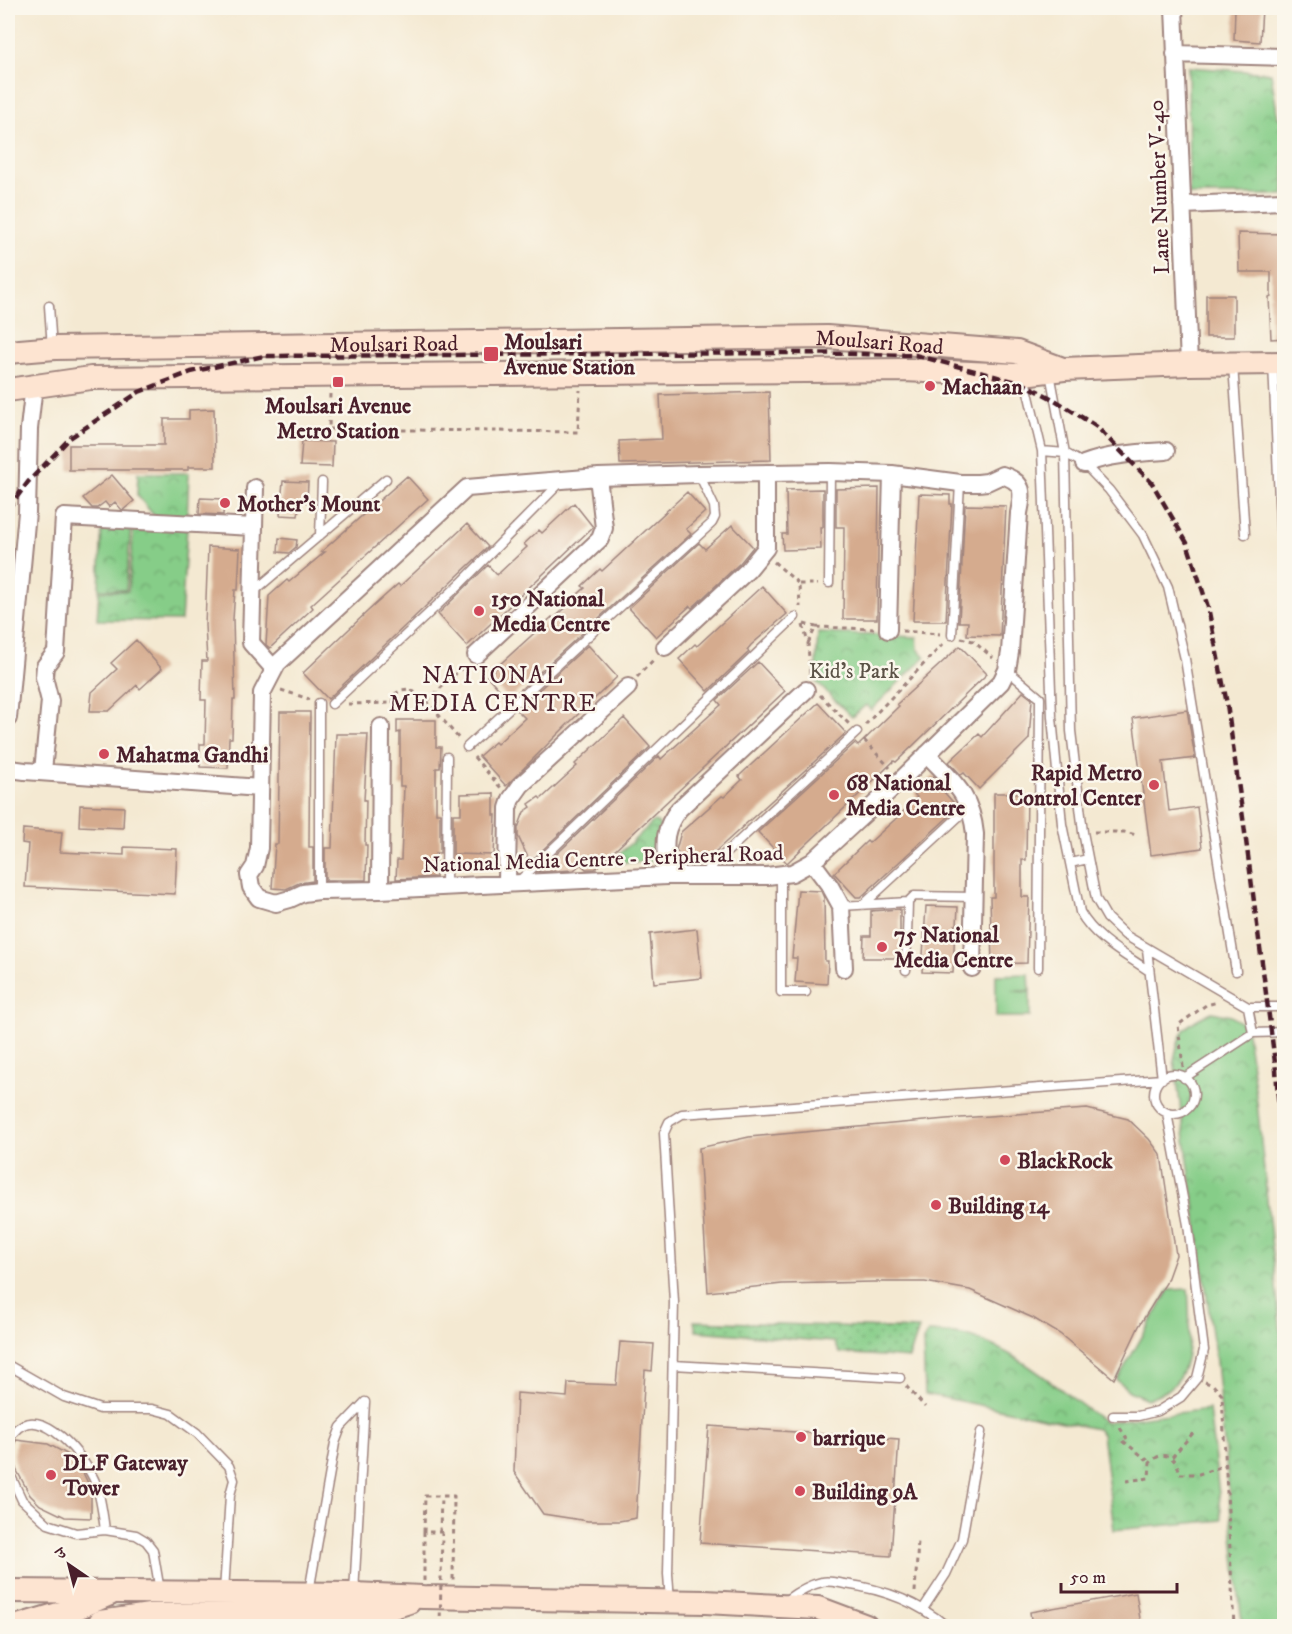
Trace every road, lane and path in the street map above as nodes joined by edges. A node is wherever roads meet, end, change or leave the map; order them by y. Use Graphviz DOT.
graph roads {
  1 [pos="1174,8"];
  2 [pos="1175,54"];
  3 [pos="1284,57"];
  4 [pos="1284,201"];
  5 [pos="1182,205"];
  6 [pos="49,306"];
  7 [pos="52,348"];
  8 [pos="8,352"];
  9 [pos="1017,352"];
  10 [pos="1279,363"];
  11 [pos="1189,364"];
  12 [pos="1233,364"];
  13 [pos="1054,368"];
  14 [pos="580,373"];
  15 [pos="1024,374"];
  16 [pos="331,375"];
  17 [pos="34,385"];
  18 [pos="8,390"];
  19 [pos="1042,451"];
  20 [pos="1166,451"];
  21 [pos="1065,453"];
  22 [pos="1084,464"];
  23 [pos="830,472"];
  24 [pos="766,473"];
  25 [pos="699,474"];
  26 [pos="892,474"];
  27 [pos="598,477"];
  28 [pos="386,478"];
  29 [pos="563,480"];
  30 [pos="322,482"];
  31 [pos="960,483"];
  32 [pos="255,488"];
  33 [pos="253,527"];
  34 [pos="1245,534"];
  35 [pos="320,535"];
  36 [pos="1281,546"];
  37 [pos="829,583"];
  38 [pos="799,584"];
  39 [pos="252,593"];
  40 [pos="795,617"];
  41 [pos="803,623"];
  42 [pos="816,627"];
  43 [pos="888,630"];
  44 [pos="952,635"];
  45 [pos="808,643"];
  46 [pos="665,647"];
  47 [pos="476,655"];
  48 [pos="274,669"];
  49 [pos="1008,670"];
  50 [pos="266,684"];
  51 [pos="628,687"];
  52 [pos="806,690"];
  53 [pos="427,701"];
  54 [pos="319,703"];
  55 [pos="332,704"];
  56 [pos="8,718"];
  57 [pos="381,727"];
  58 [pos="857,732"];
  59 [pos="467,747"];
  60 [pos="927,754"];
  61 [pos="447,757"];
  62 [pos="8,766"];
  63 [pos="43,771"];
  64 [pos="260,788"];
  65 [pos="511,799"];
  66 [pos="970,807"];
  67 [pos="1083,832"];
  68 [pos="1137,835"];
  69 [pos="1088,859"];
  70 [pos="812,862"];
  71 [pos="1070,863"];
  72 [pos="781,874"];
  73 [pos="703,875"];
  74 [pos="667,876"];
  75 [pos="512,883"];
  76 [pos="446,887"];
  77 [pos="380,890"];
  78 [pos="319,891"];
  79 [pos="974,897"];
  80 [pos="908,902"];
  81 [pos="863,905"];
  82 [pos="841,906"];
  83 [pos="1147,949"];
  84 [pos="844,968"];
  85 [pos="972,968"];
  86 [pos="1038,968"];
  87 [pos="906,970"];
  88 [pos="1149,971"];
  89 [pos="1236,971"];
  90 [pos="806,992"];
  91 [pos="1234,998"];
  92 [pos="1248,1007"];
  93 [pos="1284,1007"];
  94 [pos="1284,1032"];
  95 [pos="1253,1033"];
  96 [pos="1184,1077"];
  97 [pos="1162,1078"];
  98 [pos="1167,1113"];
  99 [pos="8,1365"];
  100 [pos="673,1365"];
  101 [pos="900,1378"];
  102 [pos="1197,1378"];
  103 [pos="925,1407"];
  104 [pos="1113,1416"];
  105 [pos="981,1432"];
  106 [pos="1194,1432"];
  107 [pos="1123,1441"];
  108 [pos="8,1444"];
  109 [pos="1172,1457"];
  110 [pos="1150,1463"];
  111 [pos="1226,1465"];
  112 [pos="8,1470"];
  113 [pos="1126,1481"];
  114 [pos="442,1496"];
  115 [pos="105,1530"];
  116 [pos="425,1532"];
  117 [pos="441,1532"];
  118 [pos="918,1541"];
  119 [pos="8,1591"];
  120 [pos="117,1591"];
  121 [pos="160,1591"];
  122 [pos="224,1592"];
  123 [pos="309,1593"];
  124 [pos="354,1594"];
  125 [pos="423,1598"];
  126 [pos="453,1598"];
  127 [pos="670,1602"];
  128 [pos="914,1603"];
  129 [pos="777,1606"];
  130 [pos="923,1609"];
  131 [pos="100,1622"];
  132 [pos="18,1626"];
  133 [pos="440,1626"];
  134 [pos="865,1626"];
  135 [pos="945,1626"];
  136 [pos="1234,1626"];
  1 -- 2 [label="street, Lane Number V-40"];
  2 -- 3 [label="street"];
  2 -- 5 [label="street, Lane Number V-40"];
  4 -- 5 [label="street"];
  5 -- 11 [label="street, Lane Number V-40"];
  6 -- 7 [label="lane"];
  7 -- 8 [label="street, Moulsari Road"];
  7 -- 9 [label="street, Moulsari Road"];
  9 -- 13 [label="street, Moulsari Road"];
  9 -- 15 [label="lane"];
  10 -- 12 [label="street, Moulsari Road"];
  10 -- 36 [label="lane"];
  11 -- 12 [label="street, Moulsari Road"];
  11 -- 13 [label="street, Moulsari Road"];
  12 -- 34 [label="lane"];
  13 -- 15 [label="street, Moulsari Road"];
  13 -- 21 [label="lane"];
  14 -- 15 [label="street, Moulsari Road"];
  14 -- 16 [label="street, Moulsari Road"];
  14 -- 16 [label="path"];
  15 -- 19 [label="lane"];
  16 -- 17 [label="street, Moulsari Road"];
  17 -- 18 [label="street, Moulsari Road"];
  17 -- 56 [label="street"];
  19 -- 21 [label="lane"];
  19 -- 71 [label="lane"];
  20 -- 22 [label="street"];
  21 -- 22 [label="lane"];
  21 -- 67 [label="lane"];
  22 -- 89 [label="lane"];
  23 -- 24 [label="street, National Media Centre - Peripheral Road"];
  23 -- 26 [label="street, National Media Centre - Peripheral Road"];
  23 -- 37 [label="lane"];
  24 -- 25 [label="street, National Media Centre - Peripheral Road"];
  24 -- 46 [label="street"];
  25 -- 27 [label="street, National Media Centre - Peripheral Road"];
  25 -- 59 [label="lane"];
  26 -- 31 [label="street, National Media Centre - Peripheral Road"];
  26 -- 43 [label="street"];
  27 -- 29 [label="street, National Media Centre - Peripheral Road"];
  27 -- 47 [label="street"];
  28 -- 35 [label="lane"];
  29 -- 48 [label="street, National Media Centre - Peripheral Road"];
  29 -- 55 [label="lane"];
  30 -- 35 [label="lane"];
  31 -- 44 [label="lane"];
  31 -- 49 [label="street, National Media Centre - Peripheral Road"];
  32 -- 33 [label="street"];
  33 -- 39 [label="street"];
  33 -- 63 [label="street"];
  35 -- 39 [label="lane"];
  37 -- 38 [label="path"];
  39 -- 48 [label="street"];
  40 -- 75 [label="lane"];
  41 -- 42 [label="path"];
  42 -- 43 [label="path"];
  42 -- 45 [label="path"];
  43 -- 44 [label="path"];
  44 -- 49 [label="path"];
  44 -- 58 [label="path"];
  46 -- 51 [label="path"];
  47 -- 53 [label="path"];
  48 -- 50 [label="street, National Media Centre - Peripheral Road"];
  49 -- 60 [label="street, National Media Centre - Peripheral Road"];
  49 -- 86 [label="lane"];
  50 -- 54 [label="path"];
  50 -- 64 [label="street, National Media Centre - Peripheral Road"];
  51 -- 65 [label="street"];
  52 -- 74 [label="street"];
  53 -- 55 [label="path"];
  53 -- 59 [label="path"];
  54 -- 78 [label="lane"];
  57 -- 77 [label="street"];
  58 -- 73 [label="lane"];
  59 -- 65 [label="path"];
  60 -- 66 [label="street"];
  60 -- 70 [label="street, National Media Centre - Peripheral Road"];
  61 -- 76 [label="lane"];
  62 -- 63 [label="street"];
  63 -- 64 [label="street"];
  64 -- 78 [label="street, National Media Centre - Peripheral Road"];
  65 -- 75 [label="street"];
  66 -- 79 [label="street"];
  66 -- 81 [label="lane"];
  67 -- 68 [label="path"];
  67 -- 69 [label="lane"];
  69 -- 71 [label="lane"];
  69 -- 83 [label="lane"];
  70 -- 72 [label="street, National Media Centre - Peripheral Road"];
  70 -- 82 [label="street"];
  71 -- 88 [label="lane"];
  72 -- 73 [label="street, National Media Centre - Peripheral Road"];
  72 -- 90 [label="lane"];
  73 -- 74 [label="street, National Media Centre - Peripheral Road"];
  74 -- 75 [label="street, National Media Centre - Peripheral Road"];
  75 -- 76 [label="street, National Media Centre - Peripheral Road"];
  76 -- 77 [label="street, National Media Centre - Peripheral Road"];
  77 -- 78 [label="street, National Media Centre - Peripheral Road"];
  79 -- 80 [label="lane"];
  79 -- 85 [label="street"];
  80 -- 81 [label="lane"];
  80 -- 87 [label="lane"];
  81 -- 82 [label="lane"];
  82 -- 84 [label="street"];
  83 -- 88 [label="lane"];
  83 -- 91 [label="lane"];
  88 -- 97 [label="lane"];
  91 -- 92 [label="lane"];
  91 -- 96 [label="path"];
  92 -- 93 [label="lane"];
  92 -- 95 [label="lane"];
  94 -- 95 [label="lane"];
  95 -- 96 [label="lane"];
  96 -- 97 [label="lane"];
  96 -- 98 [label="lane"];
  97 -- 98 [label="lane"];
  97 -- 100 [label="lane"];
  98 -- 102 [label="lane"];
  99 -- 122 [label="lane"];
  100 -- 101 [label="lane"];
  100 -- 127 [label="lane"];
  101 -- 103 [label="path"];
  102 -- 104 [label="lane"];
  102 -- 111 [label="path"];
  105 -- 130 [label="lane"];
  106 -- 109 [label="path"];
  107 -- 110 [label="path"];
  108 -- 115 [label="lane"];
  109 -- 110 [label="path"];
  109 -- 111 [label="path"];
  110 -- 113 [label="path"];
  111 -- 136 [label="path"];
  112 -- 115 [label="lane"];
  114 -- 116 [label="path"];
  114 -- 117 [label="path"];
  114 -- 126 [label="path"];
  115 -- 121 [label="lane"];
  116 -- 117 [label="path"];
  116 -- 125 [label="path"];
  117 -- 133 [label="path, bridge"];
  118 -- 128 [label="path"];
  119 -- 120 [label="street"];
  120 -- 121 [label="street"];
  120 -- 132 [label="street"];
  121 -- 122 [label="street"];
  122 -- 123 [label="street"];
  123 -- 124 [label="street"];
  123 -- 124 [label="lane"];
  124 -- 125 [label="street"];
  125 -- 126 [label="street"];
  125 -- 131 [label="street"];
  126 -- 127 [label="street"];
  127 -- 129 [label="street"];
  128 -- 129 [label="lane"];
  128 -- 130 [label="lane"];
  129 -- 134 [label="street"];
  130 -- 135 [label="lane"];
}
